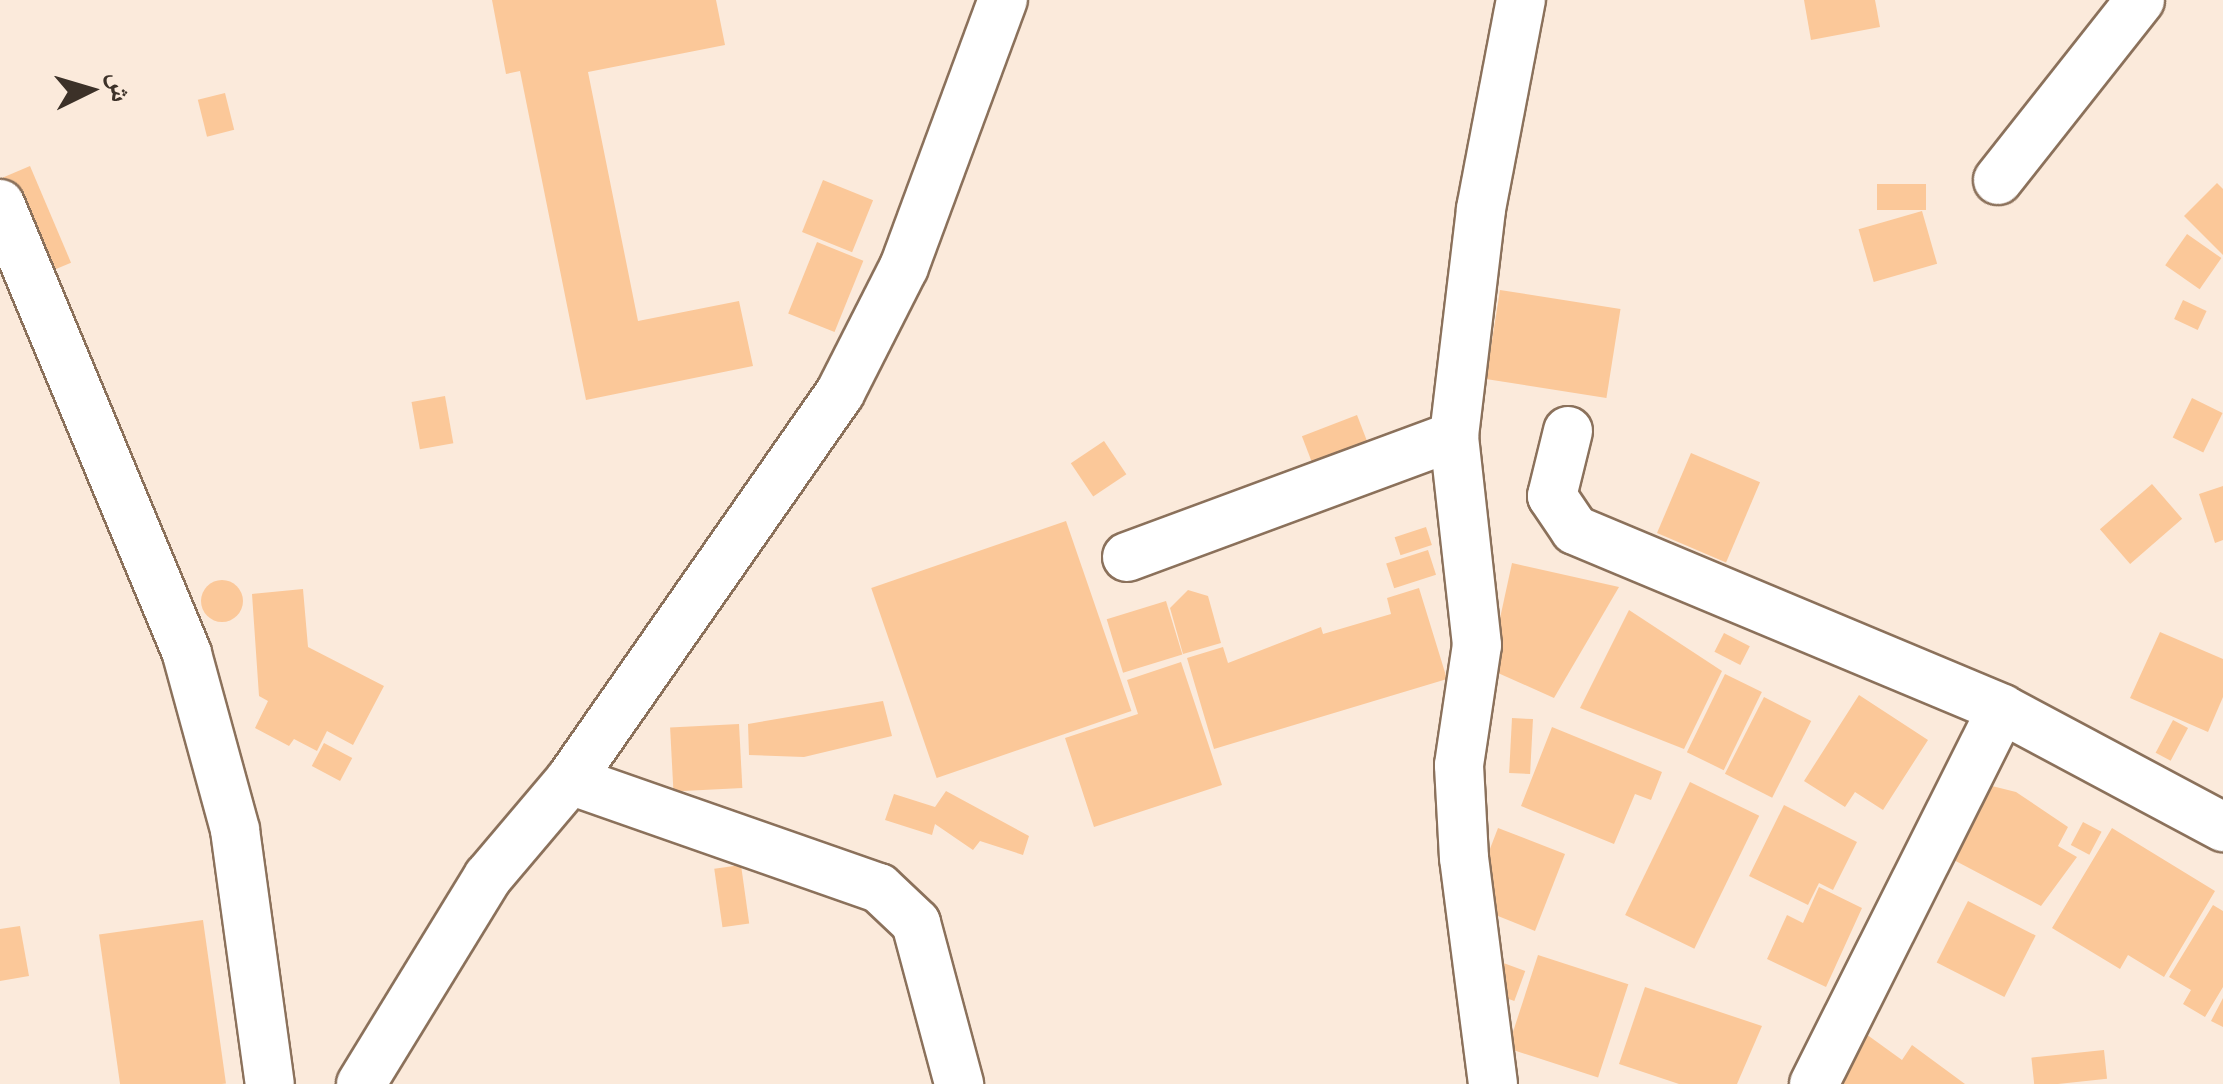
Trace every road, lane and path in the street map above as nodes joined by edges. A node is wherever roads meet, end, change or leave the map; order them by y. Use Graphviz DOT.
graph roads {
  1 [pos="1003,0"];
  2 [pos="1522,0"];
  3 [pos="2140,0"];
  4 [pos="1998,180"];
  5 [pos="0,204"];
  6 [pos="1568,431"];
  7 [pos="1454,436"];
  8 [pos="1127,557"];
  9 [pos="2002,709"];
  10 [pos="570,780"];
  11 [pos="2223,826"];
  12 [pos="270,1084"];
  13 [pos="361,1084"];
  14 [pos="959,1084"];
  15 [pos="1493,1084"];
  16 [pos="1814,1084"];
  1 -- 10 [label="street"];
  2 -- 7 [label="street"];
  3 -- 4 [label="street"];
  5 -- 12 [label="street"];
  6 -- 9 [label="street"];
  7 -- 8 [label="street"];
  7 -- 15 [label="street"];
  9 -- 11 [label="street"];
  9 -- 16 [label="street"];
  10 -- 13 [label="street"];
  10 -- 14 [label="street"];
}
